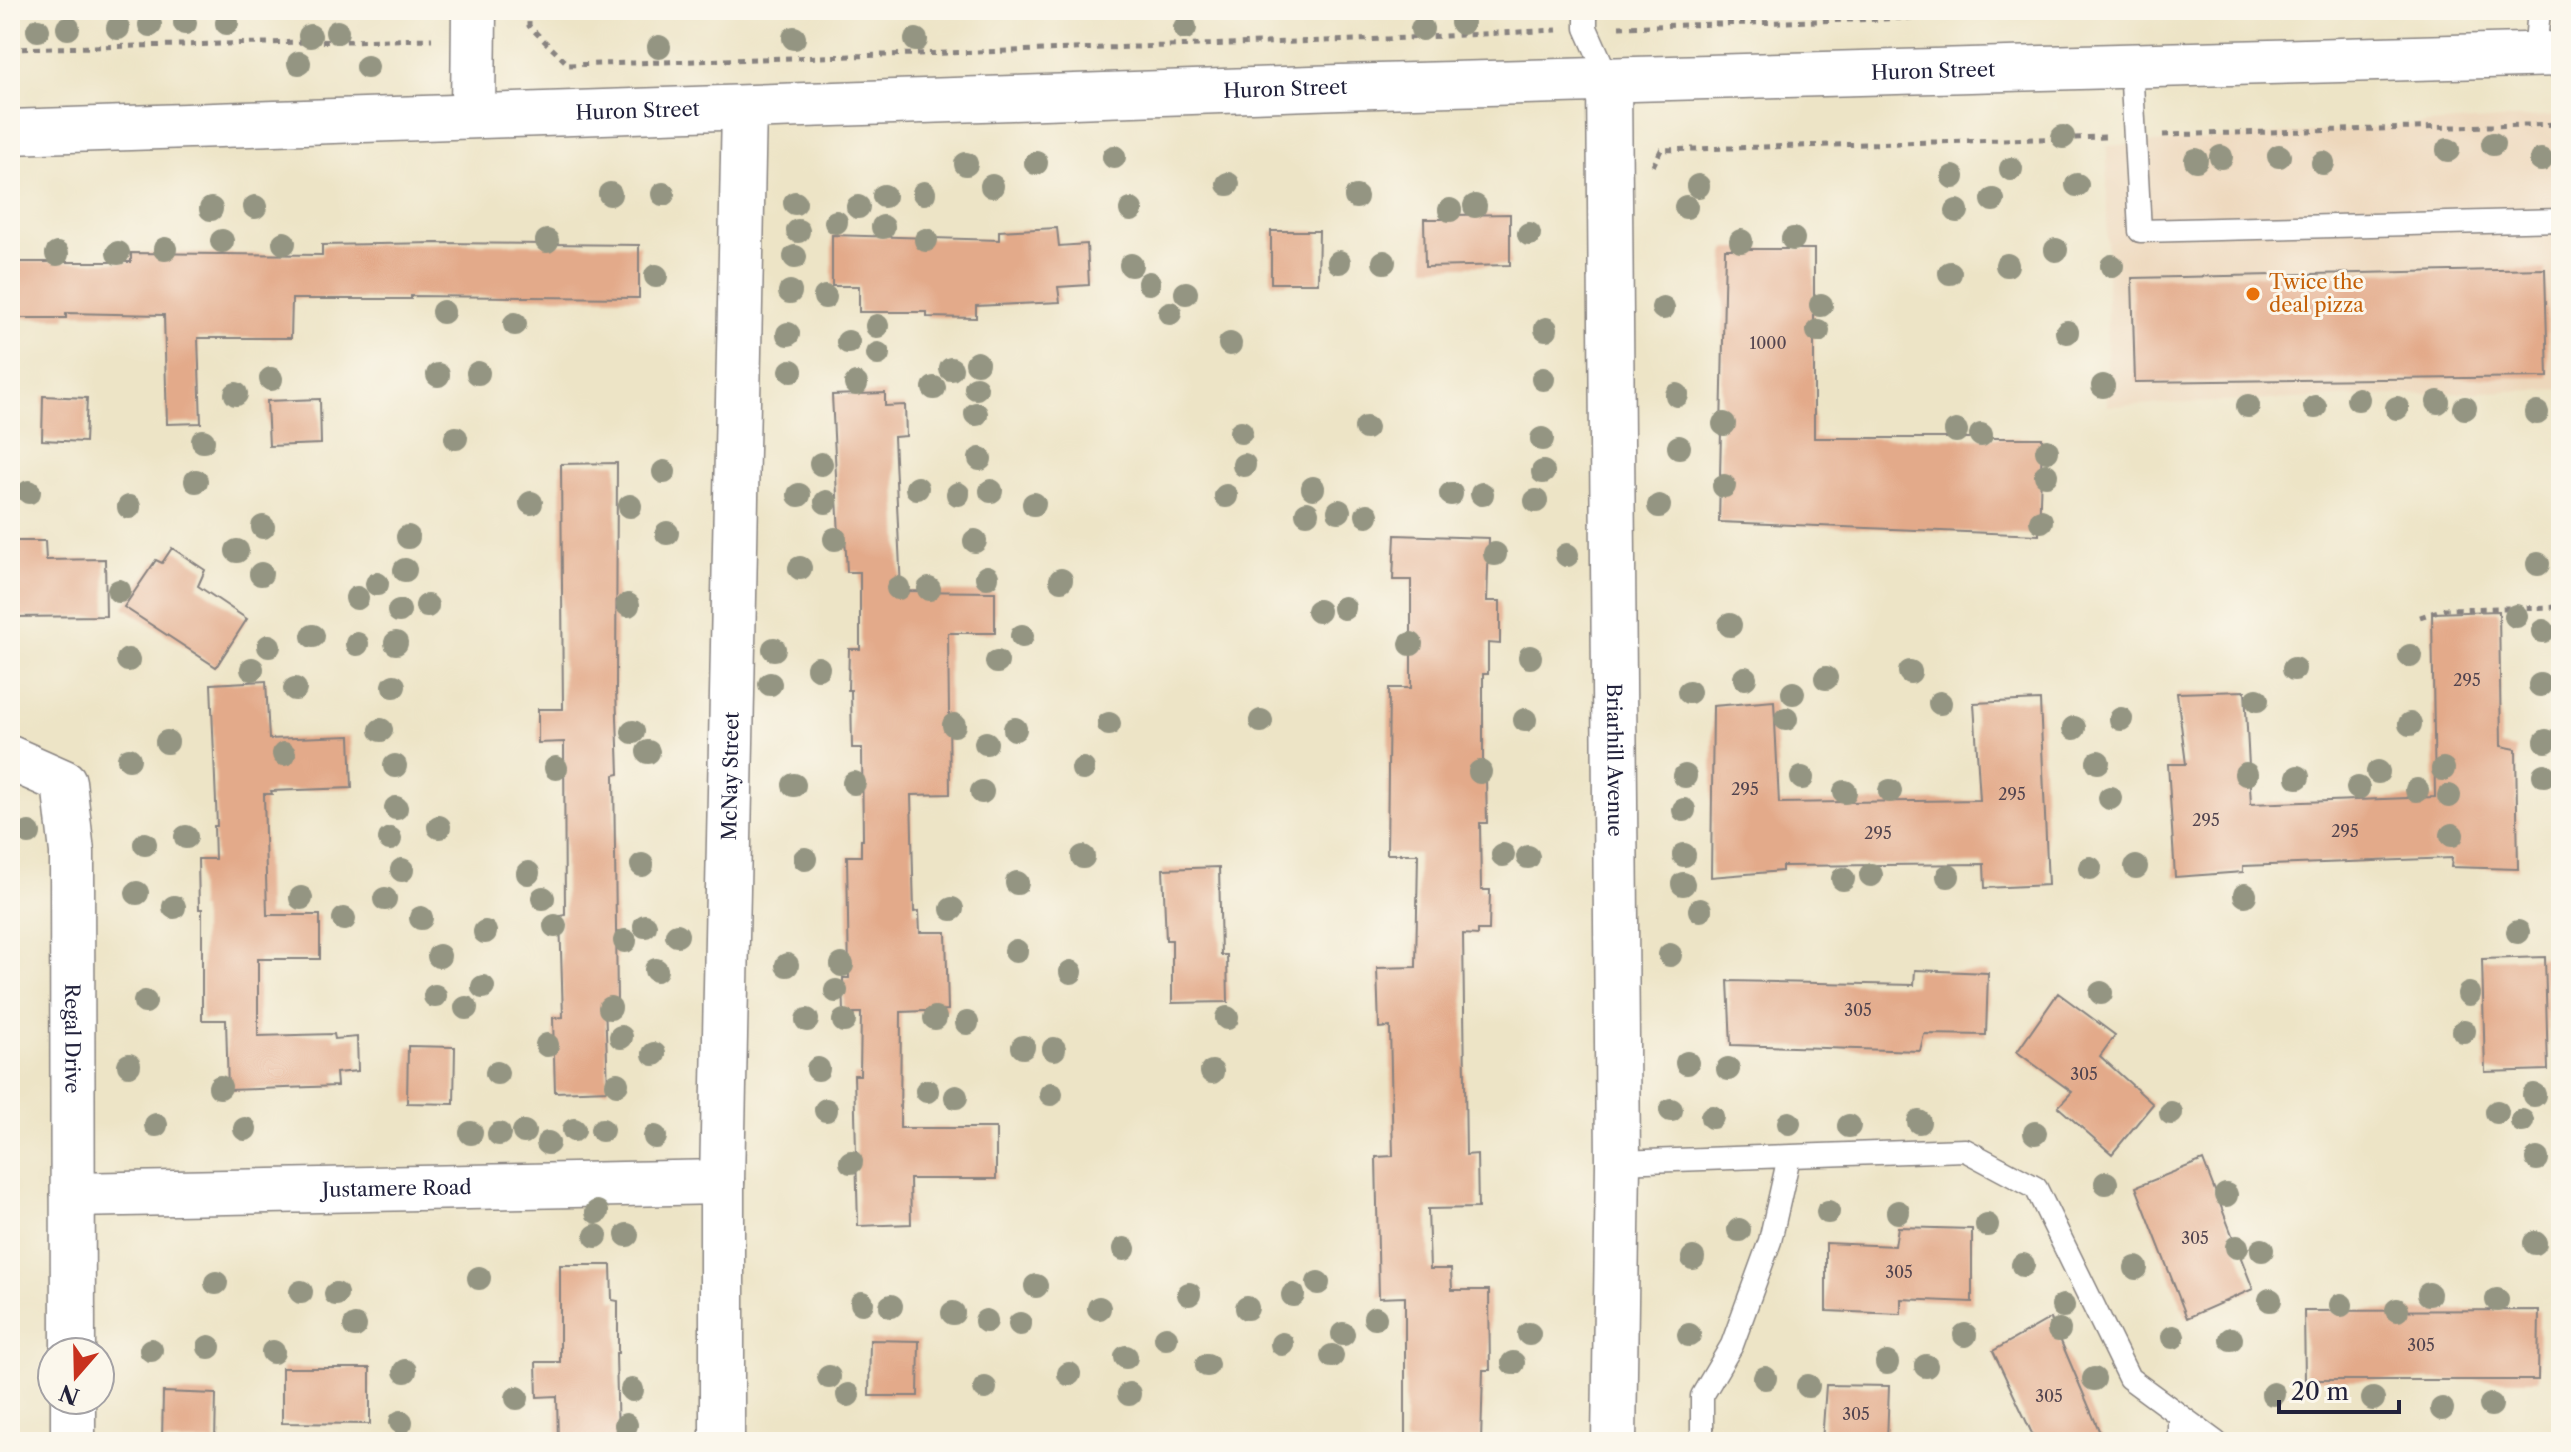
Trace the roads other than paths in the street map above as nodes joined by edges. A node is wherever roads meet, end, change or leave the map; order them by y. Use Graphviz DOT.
graph roads {
  1 [pos="474,10"];
  2 [pos="2539,10"];
  3 [pos="1586,19"];
  4 [pos="2548,54"];
  5 [pos="2131,65"];
  6 [pos="1609,80"];
  7 [pos="744,108"];
  8 [pos="473,115"];
  9 [pos="10,132"];
  10 [pos="2561,220"];
  11 [pos="10,758"];
  12 [pos="1789,1157"];
  13 [pos="1618,1162"];
  14 [pos="722,1182"];
  15 [pos="73,1195"];
  16 [pos="73,1336"];
  17 [pos="2179,1415"];
  18 [pos="73,1416"];
  19 [pos="73,1442"];
  20 [pos="722,1442"];
  21 [pos="1614,1442"];
  22 [pos="1702,1442"];
  23 [pos="2179,1442"];
  24 [pos="2216,1442"];
  1 -- 8 [label="street"];
  2 -- 4 [label="lane"];
  3 -- 6 [label="lane"];
  4 -- 5 [label="street, Huron Street"];
  5 -- 6 [label="street, Huron Street"];
  5 -- 10 [label="lane"];
  6 -- 7 [label="street, Huron Street"];
  6 -- 13 [label="street, Briarhill Avenue"];
  7 -- 8 [label="street, Huron Street"];
  7 -- 14 [label="street, McNay Street"];
  8 -- 9 [label="street, Huron Street"];
  11 -- 15 [label="street, Regal Drive"];
  12 -- 13 [label="lane"];
  12 -- 17 [label="lane"];
  12 -- 22 [label="lane"];
  13 -- 21 [label="street, Briarhill Avenue"];
  14 -- 15 [label="street, Justamere Road"];
  14 -- 20 [label="street, McNay Street"];
  15 -- 16 [label="street, Regal Drive"];
  17 -- 23 [label="lane"];
  17 -- 24 [label="lane"];
  18 -- 19 [label="street"];
}
